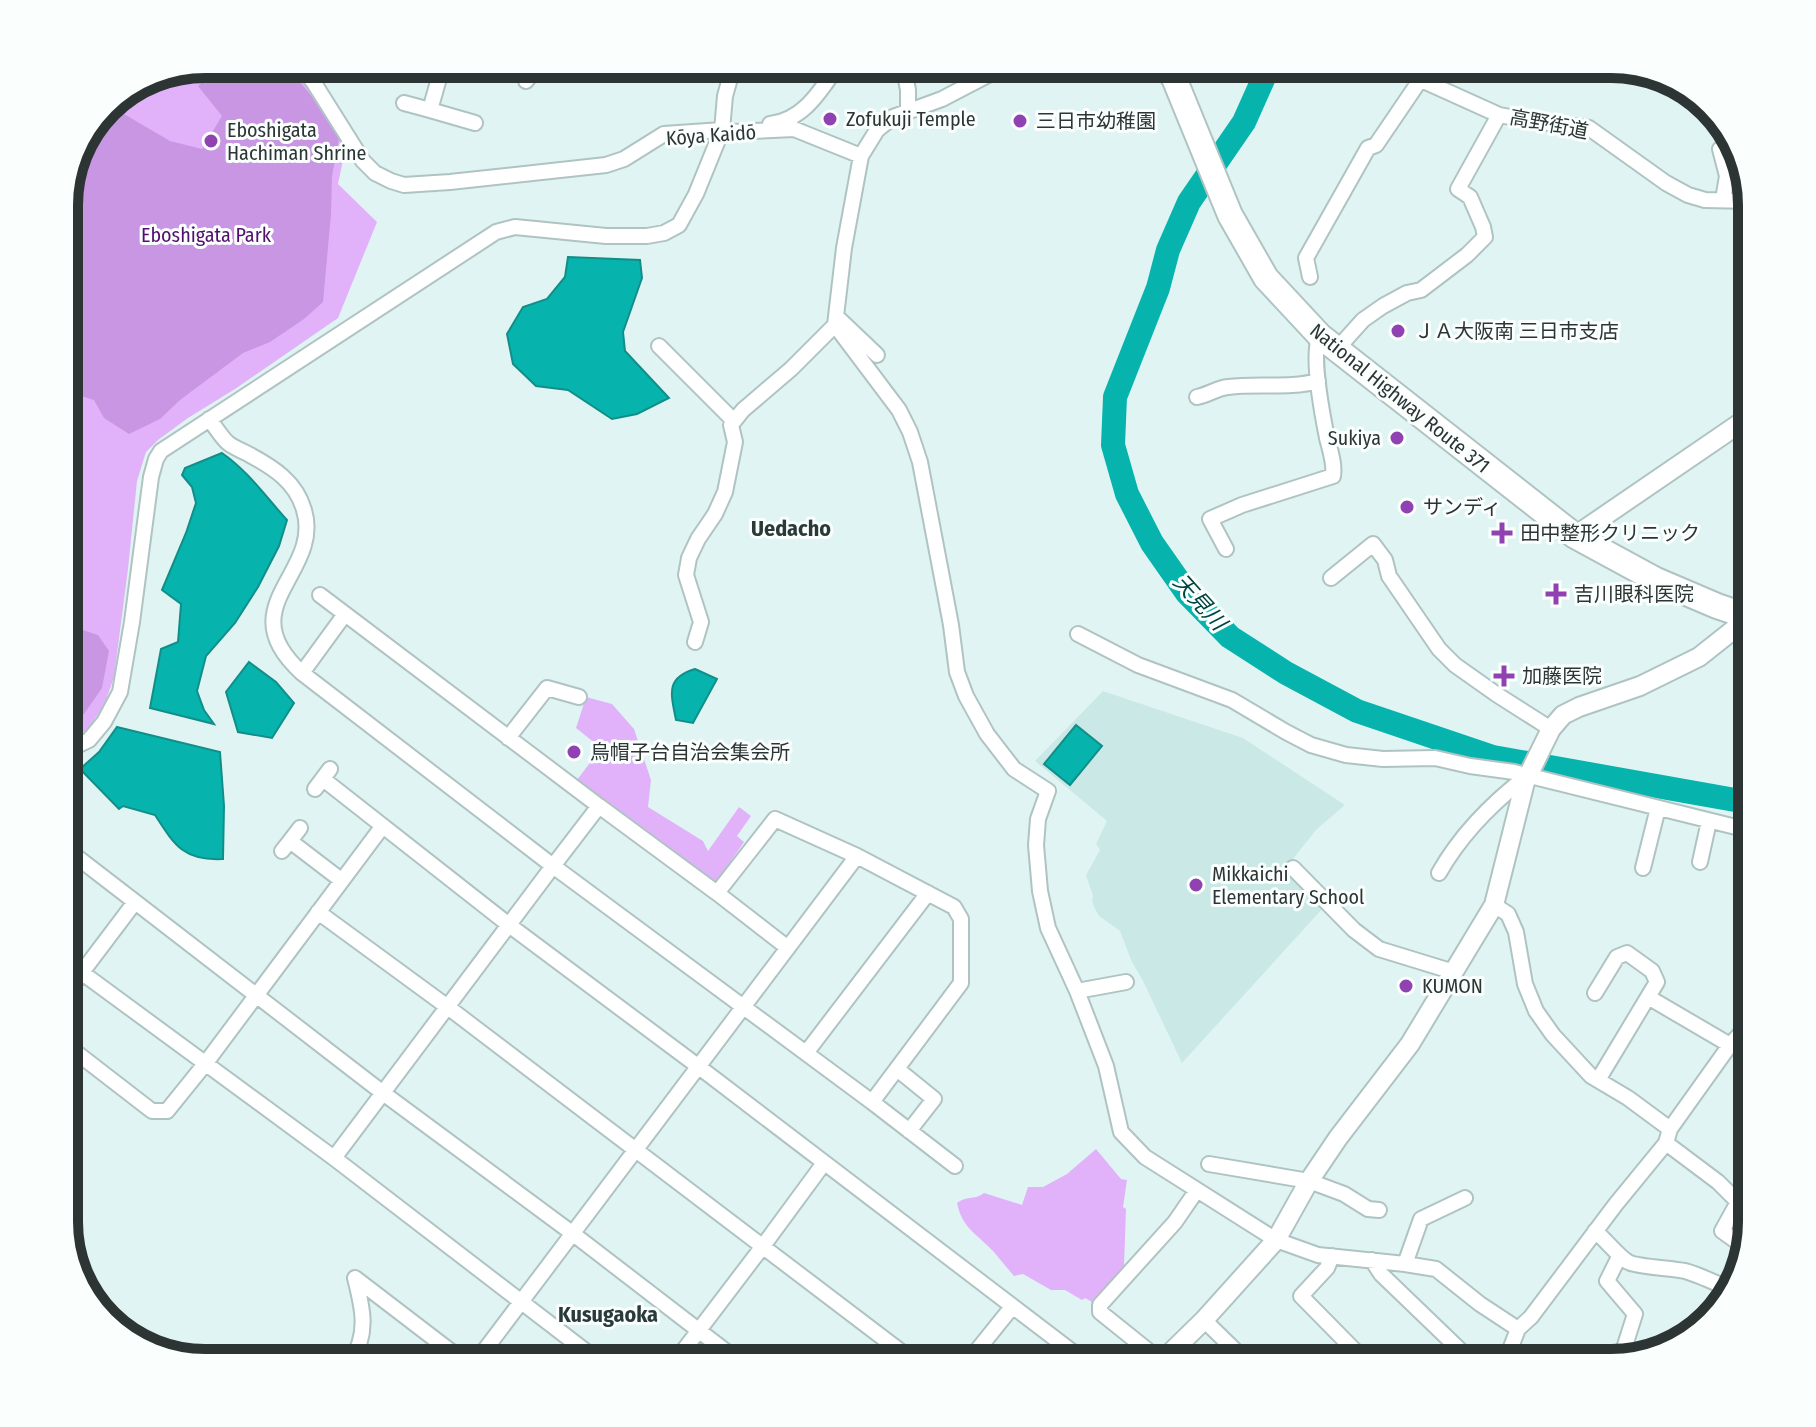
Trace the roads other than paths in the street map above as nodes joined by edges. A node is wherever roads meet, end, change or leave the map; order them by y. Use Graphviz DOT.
graph roads {
  1 [pos="310,78"];
  2 [pos="439,78"];
  3 [pos="528,78"];
  4 [pos="730,78"];
  5 [pos="829,78"];
  6 [pos="906,78"];
  7 [pos="982,78"];
  8 [pos="1174,78"];
  9 [pos="1417,78"];
  10 [pos="1421,80"];
  11 [pos="526,81"];
  12 [pos="404,103"];
  13 [pos="430,110"];
  14 [pos="908,110"];
  15 [pos="1499,115"];
  16 [pos="475,123"];
  17 [pos="722,130"];
  18 [pos="1720,149"];
  19 [pos="861,156"];
  20 [pos="1723,200"];
  21 [pos="1738,201"];
  22 [pos="1310,277"];
  23 [pos="836,321"];
  24 [pos="1328,343"];
  25 [pos="659,346"];
  26 [pos="877,355"];
  27 [pos="1318,381"];
  28 [pos="1197,397"];
  29 [pos="209,419"];
  30 [pos="734,421"];
  31 [pos="1738,425"];
  32 [pos="1575,536"];
  33 [pos="1226,549"];
  34 [pos="1331,578"];
  35 [pos="320,595"];
  36 [pos="1738,613"];
  37 [pos="345,614"];
  38 [pos="1738,627"];
  39 [pos="1078,634"];
  40 [pos="695,642"];
  41 [pos="302,673"];
  42 [pos="579,697"];
  43 [pos="1548,735"];
  44 [pos="508,738"];
  45 [pos="78,745"];
  46 [pos="1528,774"];
  47 [pos="323,779"];
  48 [pos="599,806"];
  49 [pos="1658,808"];
  50 [pos="1709,821"];
  51 [pos="382,827"];
  52 [pos="300,828"];
  53 [pos="1738,828"];
  54 [pos="857,856"];
  55 [pos="78,858"];
  56 [pos="1700,862"];
  57 [pos="553,866"];
  58 [pos="1293,868"];
  59 [pos="1643,868"];
  60 [pos="1439,873"];
  61 [pos="341,880"];
  62 [pos="717,893"];
  63 [pos="928,893"];
  64 [pos="135,902"];
  65 [pos="1494,905"];
  66 [pos="318,912"];
  67 [pos="509,925"];
  68 [pos="788,948"];
  69 [pos="81,972"];
  70 [pos="1454,972"];
  71 [pos="78,976"];
  72 [pos="1126,982"];
  73 [pos="1077,991"];
  74 [pos="1595,993"];
  75 [pos="256,994"];
  76 [pos="1648,997"];
  77 [pos="743,1006"];
  78 [pos="449,1008"];
  79 [pos="1738,1036"];
  80 [pos="1730,1045"];
  81 [pos="806,1053"];
  82 [pos="78,1054"];
  83 [pos="205,1064"];
  84 [pos="699,1067"];
  85 [pos="897,1069"];
  86 [pos="1598,1080"];
  87 [pos="383,1093"];
  88 [pos="872,1102"];
  89 [pos="909,1131"];
  90 [pos="1668,1136"];
  91 [pos="636,1151"];
  92 [pos="334,1158"];
  93 [pos="824,1163"];
  94 [pos="1209,1164"];
  95 [pos="955,1166"];
  96 [pos="1309,1181"];
  97 [pos="1197,1190"];
  98 [pos="1738,1195"];
  99 [pos="1465,1198"];
  100 [pos="1738,1209"];
  101 [pos="1379,1210"];
  102 [pos="1595,1231"];
  103 [pos="572,1233"];
  104 [pos="1276,1240"];
  105 [pos="1736,1241"];
  106 [pos="763,1246"];
  107 [pos="1332,1256"];
  108 [pos="1619,1257"];
  109 [pos="1372,1260"];
  110 [pos="1405,1264"];
  111 [pos="1721,1285"];
  112 [pos="520,1302"];
  113 [pos="1012,1307"];
  114 [pos="1204,1320"];
  115 [pos="1518,1329"];
  116 [pos="699,1330"];
  117 [pos="1624,1348"];
  118 [pos="357,1349"];
  119 [pos="448,1349"];
  120 [pos="485,1349"];
  121 [pos="582,1349"];
  122 [pos="685,1349"];
  123 [pos="723,1349"];
  124 [pos="898,1349"];
  125 [pos="978,1349"];
  126 [pos="1068,1349"];
  127 [pos="1144,1349"];
  128 [pos="1174,1349"];
  129 [pos="1234,1349"];
  130 [pos="1353,1349"];
  131 [pos="1459,1349"];
  132 [pos="1514,1349"];
  1 -- 17 [label="street, Kōya Kaidō"];
  2 -- 13 [label="street"];
  3 -- 11 [label="street"];
  4 -- 17 [label="street"];
  5 -- 17 [label="street"];
  6 -- 14 [label="street"];
  7 -- 14 [label="street"];
  8 -- 24 [label="highway, National Highway Route 371"];
  9 -- 10 [label="street, 高野街道"];
  10 -- 15 [label="street, 高野街道"];
  10 -- 22 [label="street"];
  12 -- 13 [label="street"];
  13 -- 16 [label="street"];
  14 -- 19 [label="street"];
  15 -- 20 [label="street, 高野街道"];
  15 -- 24 [label="street"];
  17 -- 19 [label="street, Kōya Kaidō"];
  17 -- 29 [label="street"];
  18 -- 20 [label="street"];
  19 -- 23 [label="street"];
  20 -- 21 [label="street, 高野街道"];
  23 -- 26 [label="street"];
  23 -- 30 [label="street"];
  23 -- 73 [label="street"];
  24 -- 27 [label="street"];
  24 -- 32 [label="highway, National Highway Route 371"];
  25 -- 30 [label="street"];
  27 -- 28 [label="street"];
  27 -- 33 [label="street"];
  29 -- 41 [label="street"];
  29 -- 45 [label="street"];
  30 -- 40 [label="street"];
  31 -- 32 [label="street"];
  32 -- 36 [label="highway, National Highway Route 371"];
  34 -- 43 [label="street"];
  35 -- 37 [label="street"];
  37 -- 41 [label="street"];
  37 -- 44 [label="street"];
  38 -- 43 [label="street"];
  39 -- 46 [label="street"];
  41 -- 57 [label="street"];
  42 -- 44 [label="street"];
  43 -- 46 [label="street"];
  44 -- 48 [label="street"];
  46 -- 49 [label="street"];
  46 -- 60 [label="street"];
  46 -- 65 [label="street"];
  47 -- 51 [label="street"];
  48 -- 57 [label="street"];
  48 -- 62 [label="street"];
  49 -- 50 [label="street"];
  49 -- 59 [label="street"];
  50 -- 53 [label="street"];
  50 -- 56 [label="street"];
  51 -- 61 [label="street"];
  51 -- 67 [label="street"];
  52 -- 61 [label="street"];
  54 -- 62 [label="street"];
  54 -- 63 [label="street"];
  54 -- 68 [label="street"];
  55 -- 64 [label="street"];
  57 -- 67 [label="street"];
  57 -- 77 [label="street"];
  58 -- 70 [label="street"];
  61 -- 66 [label="street"];
  62 -- 68 [label="street"];
  63 -- 81 [label="street"];
  63 -- 85 [label="street"];
  64 -- 69 [label="street"];
  64 -- 75 [label="street"];
  65 -- 70 [label="street"];
  65 -- 86 [label="street"];
  66 -- 75 [label="street"];
  66 -- 78 [label="street"];
  67 -- 78 [label="street"];
  67 -- 84 [label="street"];
  68 -- 77 [label="street"];
  69 -- 71 [label="street"];
  69 -- 83 [label="street"];
  70 -- 96 [label="street"];
  72 -- 73 [label="street"];
  73 -- 97 [label="street"];
  74 -- 76 [label="street"];
  75 -- 83 [label="street"];
  75 -- 87 [label="street"];
  76 -- 80 [label="street"];
  76 -- 86 [label="street"];
  77 -- 81 [label="street"];
  77 -- 84 [label="street"];
  78 -- 87 [label="street"];
  78 -- 91 [label="street"];
  79 -- 80 [label="street"];
  80 -- 90 [label="street"];
  81 -- 88 [label="street"];
  82 -- 83 [label="street"];
  83 -- 92 [label="street"];
  84 -- 91 [label="street"];
  84 -- 93 [label="street"];
  85 -- 88 [label="street"];
  85 -- 89 [label="street"];
  86 -- 90 [label="street"];
  87 -- 92 [label="street"];
  87 -- 103 [label="street"];
  88 -- 89 [label="street"];
  89 -- 95 [label="street"];
  90 -- 98 [label="street"];
  90 -- 102 [label="street"];
  91 -- 103 [label="street"];
  91 -- 106 [label="street"];
  92 -- 112 [label="street"];
  93 -- 106 [label="street"];
  93 -- 113 [label="street"];
  94 -- 96 [label="street"];
  96 -- 101 [label="street"];
  96 -- 104 [label="street"];
  97 -- 104 [label="street"];
  97 -- 127 [label="street"];
  99 -- 110 [label="street"];
  100 -- 105 [label="street"];
  102 -- 108 [label="street"];
  102 -- 115 [label="street"];
  103 -- 112 [label="street"];
  103 -- 116 [label="street"];
  104 -- 107 [label="street"];
  104 -- 114 [label="street"];
  106 -- 116 [label="street"];
  106 -- 124 [label="street"];
  107 -- 109 [label="street"];
  107 -- 130 [label="street"];
  108 -- 111 [label="street"];
  108 -- 117 [label="street"];
  109 -- 110 [label="street"];
  109 -- 131 [label="street"];
  110 -- 115 [label="street"];
  112 -- 120 [label="street"];
  112 -- 121 [label="street"];
  113 -- 125 [label="street"];
  113 -- 126 [label="street"];
  114 -- 128 [label="street"];
  114 -- 129 [label="street"];
  115 -- 132 [label="street"];
  116 -- 122 [label="street"];
  116 -- 123 [label="street"];
  118 -- 119 [label="street"];
}
